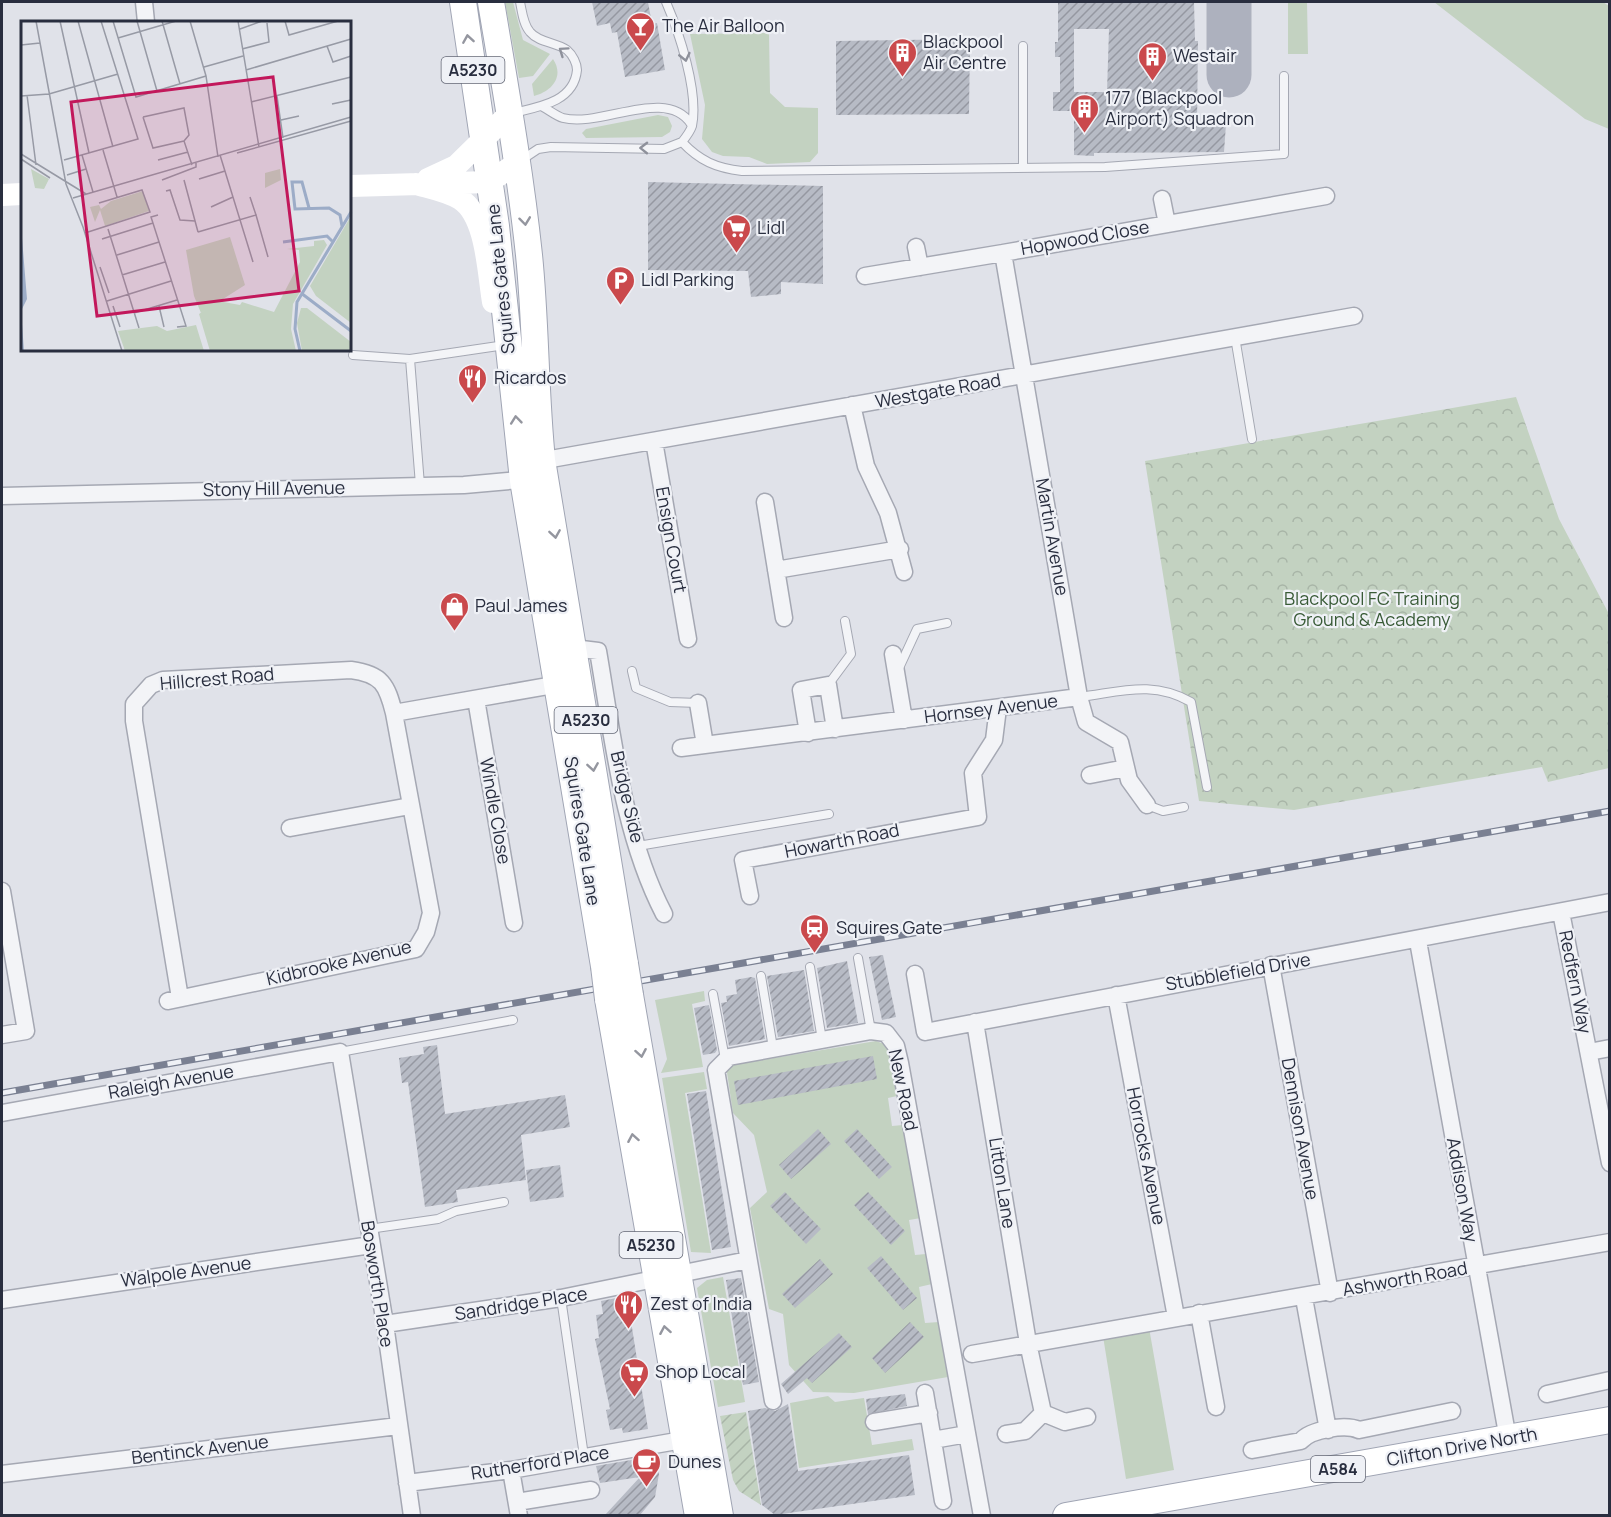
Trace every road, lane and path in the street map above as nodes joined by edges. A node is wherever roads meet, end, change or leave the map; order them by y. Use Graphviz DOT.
graph roads {
  1 [pos="144,2"];
  2 [pos="463,2"];
  3 [pos="491,2"];
  4 [pos="520,2"];
  5 [pos="666,2"];
  6 [pos="146,21"];
  7 [pos="1023,46"];
  8 [pos="1284,76"];
  9 [pos="543,107"];
  10 [pos="510,113"];
  11 [pos="692,126"];
  12 [pos="484,138"];
  13 [pos="682,142"];
  14 [pos="517,163"];
  15 [pos="1023,168"];
  16 [pos="489,182"];
  17 [pos="416,184"];
  18 [pos="351,186"];
  19 [pos="21,194"];
  20 [pos="2,195"];
  21 [pos="1326,196"];
  22 [pos="1162,200"];
  23 [pos="1167,224"];
  24 [pos="916,247"];
  25 [pos="1003,253"];
  26 [pos="920,267"];
  27 [pos="866,276"];
  28 [pos="1354,316"];
  29 [pos="508,336"];
  30 [pos="1235,338"];
  31 [pos="353,355"];
  32 [pos="410,359"];
  33 [pos="1024,376"];
  34 [pos="852,405"];
  35 [pos="1252,439"];
  36 [pos="654,441"];
  37 [pos="533,470"];
  38 [pos="420,485"];
  39 [pos="2,496"];
  40 [pos="765,502"];
  41 [pos="900,549"];
  42 [pos="776,570"];
  43 [pos="904,572"];
  44 [pos="784,618"];
  45 [pos="845,621"];
  46 [pos="947,623"];
  47 [pos="688,639"];
  48 [pos="563,647"];
  49 [pos="893,654"];
  50 [pos="632,671"];
  51 [pos="896,674"];
  52 [pos="569,682"];
  53 [pos="828,685"];
  54 [pos="1079,697"];
  55 [pos="476,699"];
  56 [pos="698,703"];
  57 [pos="998,708"];
  58 [pos="394,713"];
  59 [pos="904,720"];
  60 [pos="835,729"];
  61 [pos="808,733"];
  62 [pos="705,745"];
  63 [pos="681,748"];
  64 [pos="1126,768"];
  65 [pos="1090,775"];
  66 [pos="1207,787"];
  67 [pos="1147,804"];
  68 [pos="410,806"];
  69 [pos="1184,807"];
  70 [pos="829,814"];
  71 [pos="290,828"];
  72 [pos="638,846"];
  73 [pos="2,891"];
  74 [pos="750,896"];
  75 [pos="1610,902"];
  76 [pos="1561,912"];
  77 [pos="664,914"];
  78 [pos="514,923"];
  79 [pos="1418,941"];
  80 [pos="858,958"];
  81 [pos="1271,965"];
  82 [pos="810,967"];
  83 [pos="915,974"];
  84 [pos="761,976"];
  85 [pos="713,994"];
  86 [pos="1116,995"];
  87 [pos="174,999"];
  88 [pos="513,1020"];
  89 [pos="975,1022"];
  90 [pos="871,1031"];
  91 [pos="2,1035"];
  92 [pos="822,1040"];
  93 [pos="773,1048"];
  94 [pos="1610,1048"];
  95 [pos="340,1052"];
  96 [pos="1589,1052"];
  97 [pos="725,1059"];
  98 [pos="2,1113"];
  99 [pos="1610,1163"];
  100 [pos="504,1202"];
  101 [pos="370,1237"];
  102 [pos="1610,1242"];
  103 [pos="748,1260"];
  104 [pos="1475,1266"];
  105 [pos="668,1278"];
  106 [pos="1330,1293"];
  107 [pos="561,1298"];
  108 [pos="1304,1298"];
  109 [pos="2,1300"];
  110 [pos="1199,1313"];
  111 [pos="1176,1317"];
  112 [pos="385,1324"];
  113 [pos="1028,1343"];
  114 [pos="972,1354"];
  115 [pos="1610,1380"];
  116 [pos="926,1393"];
  117 [pos="1547,1394"];
  118 [pos="773,1401"];
  119 [pos="1216,1407"];
  120 [pos="1452,1411"];
  121 [pos="929,1413"];
  122 [pos="1043,1413"];
  123 [pos="1088,1417"];
  124 [pos="1610,1420"];
  125 [pos="874,1422"];
  126 [pos="398,1426"];
  127 [pos="1328,1430"];
  128 [pos="967,1434"];
  129 [pos="1006,1434"];
  130 [pos="696,1438"];
  131 [pos="1508,1439"];
  132 [pos="933,1440"];
  133 [pos="1252,1450"];
  134 [pos="584,1456"];
  135 [pos="511,1470"];
  136 [pos="2,1474"];
  137 [pos="407,1483"];
  138 [pos="591,1490"];
  139 [pos="702,1497"];
  140 [pos="943,1501"];
  141 [pos="518,1509"];
  142 [pos="412,1515"];
  143 [pos="682,1515"];
  144 [pos="720,1515"];
  145 [pos="737,1515"];
  146 [pos="982,1515"];
  147 [pos="1066,1515"];
  1 -- 6 [label="street"];
  12 -- 2 [label="main road, Squires Gate Lane / A5230, one-way"];
  3 -- 10 [label="main road, Squires Gate Lane / A5230"];
  9 -- 4 [label="lane, one-way"];
  5 -- 11 [label="lane, one-way"];
  7 -- 15 [label="lane"];
  8 -- 15 [label="lane"];
  9 -- 10 [label="lane"];
  9 -- 11 [label="lane"];
  10 -- 12 [label="main road"];
  10 -- 14 [label="main road, Squires Gate Lane / A5230"];
  11 -- 13 [label="lane"];
  12 -- 16 [label="main road, Squires Gate Lane / A5230"];
  12 -- 17 [label="main road"];
  13 -- 14 [label="lane, one-way"];
  13 -- 15 [label="lane"];
  14 -- 16 [label="main road"];
  14 -- 37 [label="main road, Squires Gate Lane / A5230, one-way"];
  16 -- 17 [label="main road"];
  16 -- 29 [label="main road, Squires Gate Lane / A5230"];
  17 -- 18 [label="main road"];
  17 -- 29 [label="main road"];
  19 -- 20 [label="main road"];
  21 -- 23 [label="street, Hopwood Close"];
  22 -- 23 [label="street, Hopwood Close"];
  23 -- 25 [label="street, Hopwood Close"];
  24 -- 26 [label="street"];
  25 -- 26 [label="street, Hopwood Close"];
  25 -- 33 [label="street, Hopwood Close"];
  26 -- 27 [label="street, Hopwood Close"];
  28 -- 30 [label="street, Westgate Road"];
  29 -- 32 [label="lane"];
  37 -- 29 [label="main road, Squires Gate Lane / A5230, one-way"];
  30 -- 33 [label="street, Westgate Road"];
  30 -- 35 [label="lane"];
  31 -- 32 [label="lane"];
  32 -- 38 [label="lane"];
  33 -- 34 [label="street, Westgate Road"];
  33 -- 54 [label="street, Martin Avenue"];
  34 -- 36 [label="street, Westgate Road"];
  34 -- 41 [label="street"];
  36 -- 37 [label="street, Westgate Road"];
  36 -- 47 [label="street, Ensign Court"];
  37 -- 38 [label="street, Stony Hill Avenue"];
  37 -- 48 [label="main road, Squires Gate Lane / A5230"];
  38 -- 39 [label="street, Stony Hill Avenue"];
  40 -- 42 [label="street"];
  41 -- 42 [label="street"];
  41 -- 43 [label="street"];
  42 -- 44 [label="street"];
  45 -- 53 [label="lane"];
  46 -- 51 [label="lane"];
  48 -- 52 [label="main road, Squires Gate Lane / A5230"];
  48 -- 72 [label="street, Bridge Side"];
  49 -- 51 [label="street, Hornsey Avenue"];
  50 -- 56 [label="lane"];
  51 -- 59 [label="street, Hornsey Avenue"];
  52 -- 55 [label="street"];
  52 -- 105 [label="main road, Squires Gate Lane / A5230, bridge"];
  53 -- 60 [label="street"];
  53 -- 61 [label="street"];
  54 -- 57 [label="street, Hornsey Avenue"];
  54 -- 64 [label="street, Martin Avenue"];
  54 -- 66 [label="lane"];
  55 -- 58 [label="street"];
  55 -- 78 [label="street, Windle Close"];
  56 -- 62 [label="street"];
  57 -- 59 [label="street, Hornsey Avenue"];
  57 -- 74 [label="street, Howarth Road"];
  58 -- 68 [label="street, Kidbrooke Avenue"];
  58 -- 87 [label="street, Hillcrest Road"];
  59 -- 60 [label="street, Hornsey Avenue"];
  60 -- 61 [label="street, Hornsey Avenue"];
  61 -- 62 [label="street, Hornsey Avenue"];
  62 -- 63 [label="street, Hornsey Avenue"];
  64 -- 65 [label="street"];
  64 -- 67 [label="street, Martin Avenue"];
  67 -- 69 [label="lane"];
  68 -- 71 [label="street"];
  68 -- 87 [label="street, Kidbrooke Avenue"];
  70 -- 72 [label="lane"];
  72 -- 77 [label="street, Bridge Side"];
  73 -- 91 [label="street"];
  75 -- 76 [label="street, Stubblefield Drive"];
  76 -- 79 [label="street, Stubblefield Drive"];
  76 -- 96 [label="street, Redfern Way"];
  79 -- 81 [label="street, Stubblefield Drive"];
  79 -- 104 [label="street, Addison Way"];
  80 -- 90 [label="lane"];
  81 -- 86 [label="street, Stubblefield Drive"];
  81 -- 106 [label="street, Dennison Avenue"];
  82 -- 92 [label="lane"];
  83 -- 89 [label="street, Stubblefield Drive"];
  84 -- 93 [label="lane"];
  85 -- 97 [label="lane"];
  86 -- 89 [label="street, Stubblefield Drive"];
  86 -- 111 [label="street, Horrocks Avenue"];
  88 -- 95 [label="lane"];
  89 -- 113 [label="street, Litton Lane"];
  90 -- 92 [label="street, New Road"];
  90 -- 128 [label="street, New Road"];
  92 -- 93 [label="street, New Road"];
  93 -- 97 [label="street, New Road"];
  94 -- 96 [label="street, Redfern Way"];
  95 -- 98 [label="street, Raleigh Avenue"];
  95 -- 101 [label="street, Bosworth Place"];
  96 -- 99 [label="street, Redfern Way"];
  97 -- 103 [label="street"];
  100 -- 101 [label="lane"];
  101 -- 109 [label="street, Walpole Avenue"];
  101 -- 112 [label="street, Bosworth Place"];
  102 -- 104 [label="street, Ashworth Road"];
  103 -- 105 [label="street"];
  103 -- 118 [label="street"];
  104 -- 106 [label="street, Ashworth Road"];
  104 -- 131 [label="street, Addison Way"];
  105 -- 107 [label="street, Sandridge Place"];
  105 -- 130 [label="main road, Squires Gate Lane / A5230"];
  106 -- 108 [label="street, Ashworth Road"];
  107 -- 112 [label="street, Sandridge Place"];
  107 -- 134 [label="lane"];
  108 -- 110 [label="street, Ashworth Road"];
  108 -- 127 [label="street"];
  110 -- 111 [label="street, Ashworth Road"];
  110 -- 119 [label="street"];
  111 -- 113 [label="street, Ashworth Road"];
  112 -- 126 [label="street, Bosworth Place"];
  113 -- 114 [label="street, Ashworth Road"];
  113 -- 122 [label="street"];
  115 -- 117 [label="street"];
  116 -- 121 [label="street"];
  120 -- 127 [label="street"];
  121 -- 125 [label="street"];
  121 -- 132 [label="street"];
  122 -- 123 [label="street"];
  122 -- 129 [label="street"];
  124 -- 131 [label="main road, Clifton Drive North / A584"];
  126 -- 136 [label="street, Bentinck Avenue"];
  126 -- 137 [label="street, Bosworth Place"];
  127 -- 133 [label="street"];
  128 -- 132 [label="street"];
  128 -- 146 [label="street, New Road"];
  130 -- 134 [label="street, Rutherford Place"];
  130 -- 139 [label="main road, Squires Gate Lane / A5230"];
  131 -- 147 [label="main road, Clifton Drive North / A584"];
  132 -- 140 [label="street"];
  134 -- 135 [label="street, Rutherford Place"];
  135 -- 137 [label="street, Rutherford Place"];
  135 -- 141 [label="street"];
  137 -- 142 [label="street, Bosworth Place"];
  138 -- 141 [label="street"];
  139 -- 143 [label="main road"];
  139 -- 144 [label="main road, Squires Gate Lane"];
  139 -- 145 [label="main road, Squires Gate Lane / A5230"];
}
